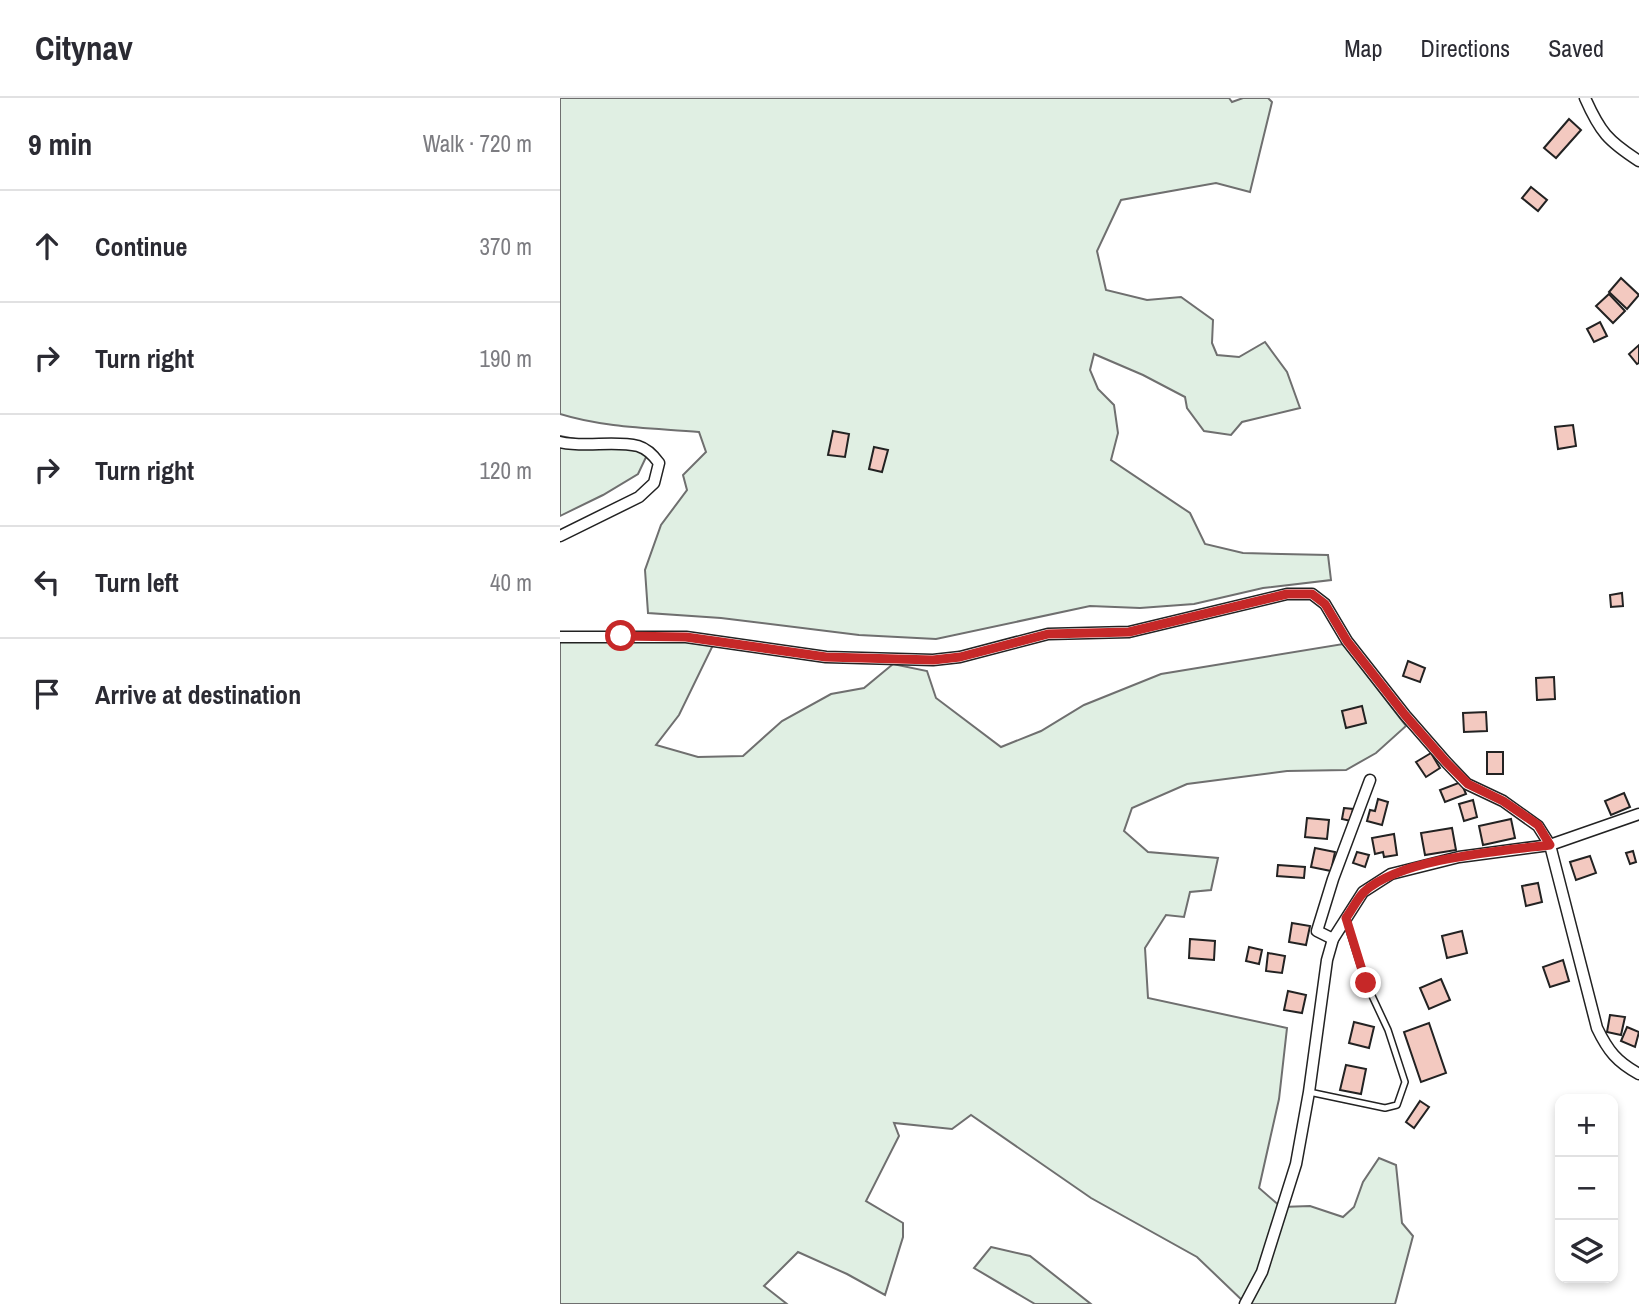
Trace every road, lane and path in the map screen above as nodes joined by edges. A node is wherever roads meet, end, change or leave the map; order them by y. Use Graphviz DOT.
graph roads {
  1 [pos="1585,98"];
  2 [pos="1639,161"];
  3 [pos="560,442"];
  4 [pos="560,536"];
  5 [pos="560,637"];
  6 [pos="1370,780"];
  7 [pos="1639,814"];
  8 [pos="1550,845"];
  9 [pos="1346,918"];
  10 [pos="1332,939"];
  11 [pos="1639,1074"];
  12 [pos="1310,1092"];
  13 [pos="1245,1304"];
  1 -- 2 [label="street"];
  3 -- 4 [label="street"];
  5 -- 8 [label="street"];
  6 -- 10 [label="street"];
  7 -- 8 [label="street"];
  8 -- 9 [label="street"];
  8 -- 11 [label="street"];
  9 -- 10 [label="street"];
  9 -- 12 [label="lane"];
  10 -- 12 [label="street"];
  12 -- 13 [label="street"];
}
